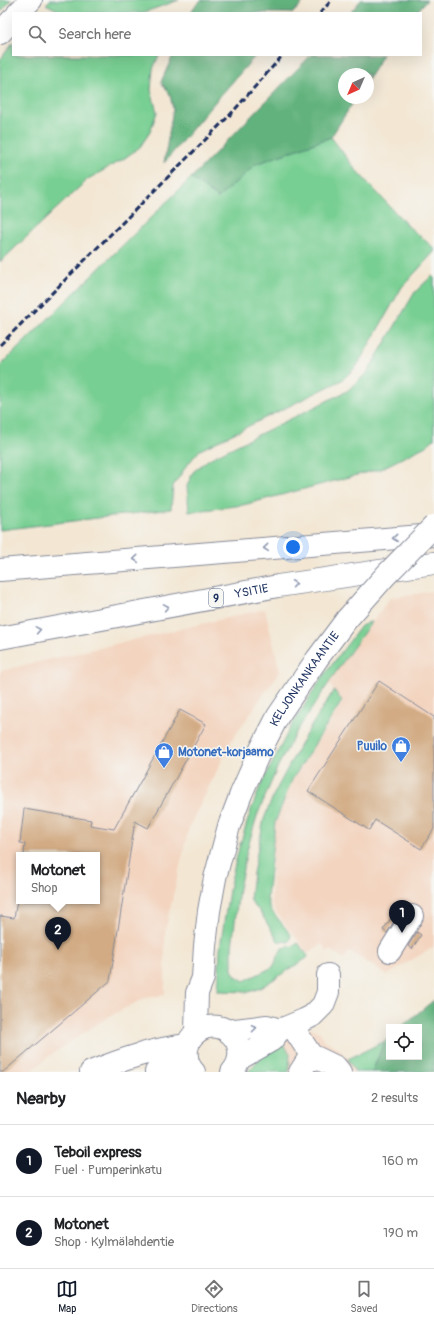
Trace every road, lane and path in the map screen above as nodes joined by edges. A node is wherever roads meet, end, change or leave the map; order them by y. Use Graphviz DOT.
graph roads {
  1 [pos="31,0"];
  2 [pos="19,12"];
  3 [pos="12,20"];
  4 [pos="0,33"];
  5 [pos="434,526"];
  6 [pos="434,535"];
  7 [pos="434,563"];
  8 [pos="0,570"];
  9 [pos="0,638"];
  10 [pos="406,912"];
  11 [pos="384,947"];
  12 [pos="328,975"];
  13 [pos="203,978"];
  14 [pos="286,1028"];
  15 [pos="223,1029"];
  16 [pos="192,1054"];
  17 [pos="305,1064"];
  18 [pos="236,1065"];
  19 [pos="91,1072"];
  20 [pos="156,1072"];
  21 [pos="340,1072"];
  1 -- 2 [label="main road"];
  3 -- 4 [label="main road"];
  5 -- 13 [label="main road, KELJONKANKAANTIE, bridge"];
  6 -- 8 [label="main road, one-way"];
  9 -- 7 [label="main road, YSITIE / 9, one-way"];
  10 -- 11 [label="main road"];
  12 -- 14 [label="main road"];
  13 -- 15 [label="main road, KELJONKANKAANTIE"];
  13 -- 16 [label="main road, KELJONKANKAANTIE"];
  15 -- 14 [label="main road, one-way"];
  14 -- 17 [label="main road"];
  14 -- 18 [label="main road"];
  15 -- 16 [label="main road"];
  15 -- 18 [label="main road, KELJONKANKAANTIE"];
  16 -- 19 [label="main road"];
  16 -- 20 [label="main road"];
  17 -- 21 [label="main road"];
}
